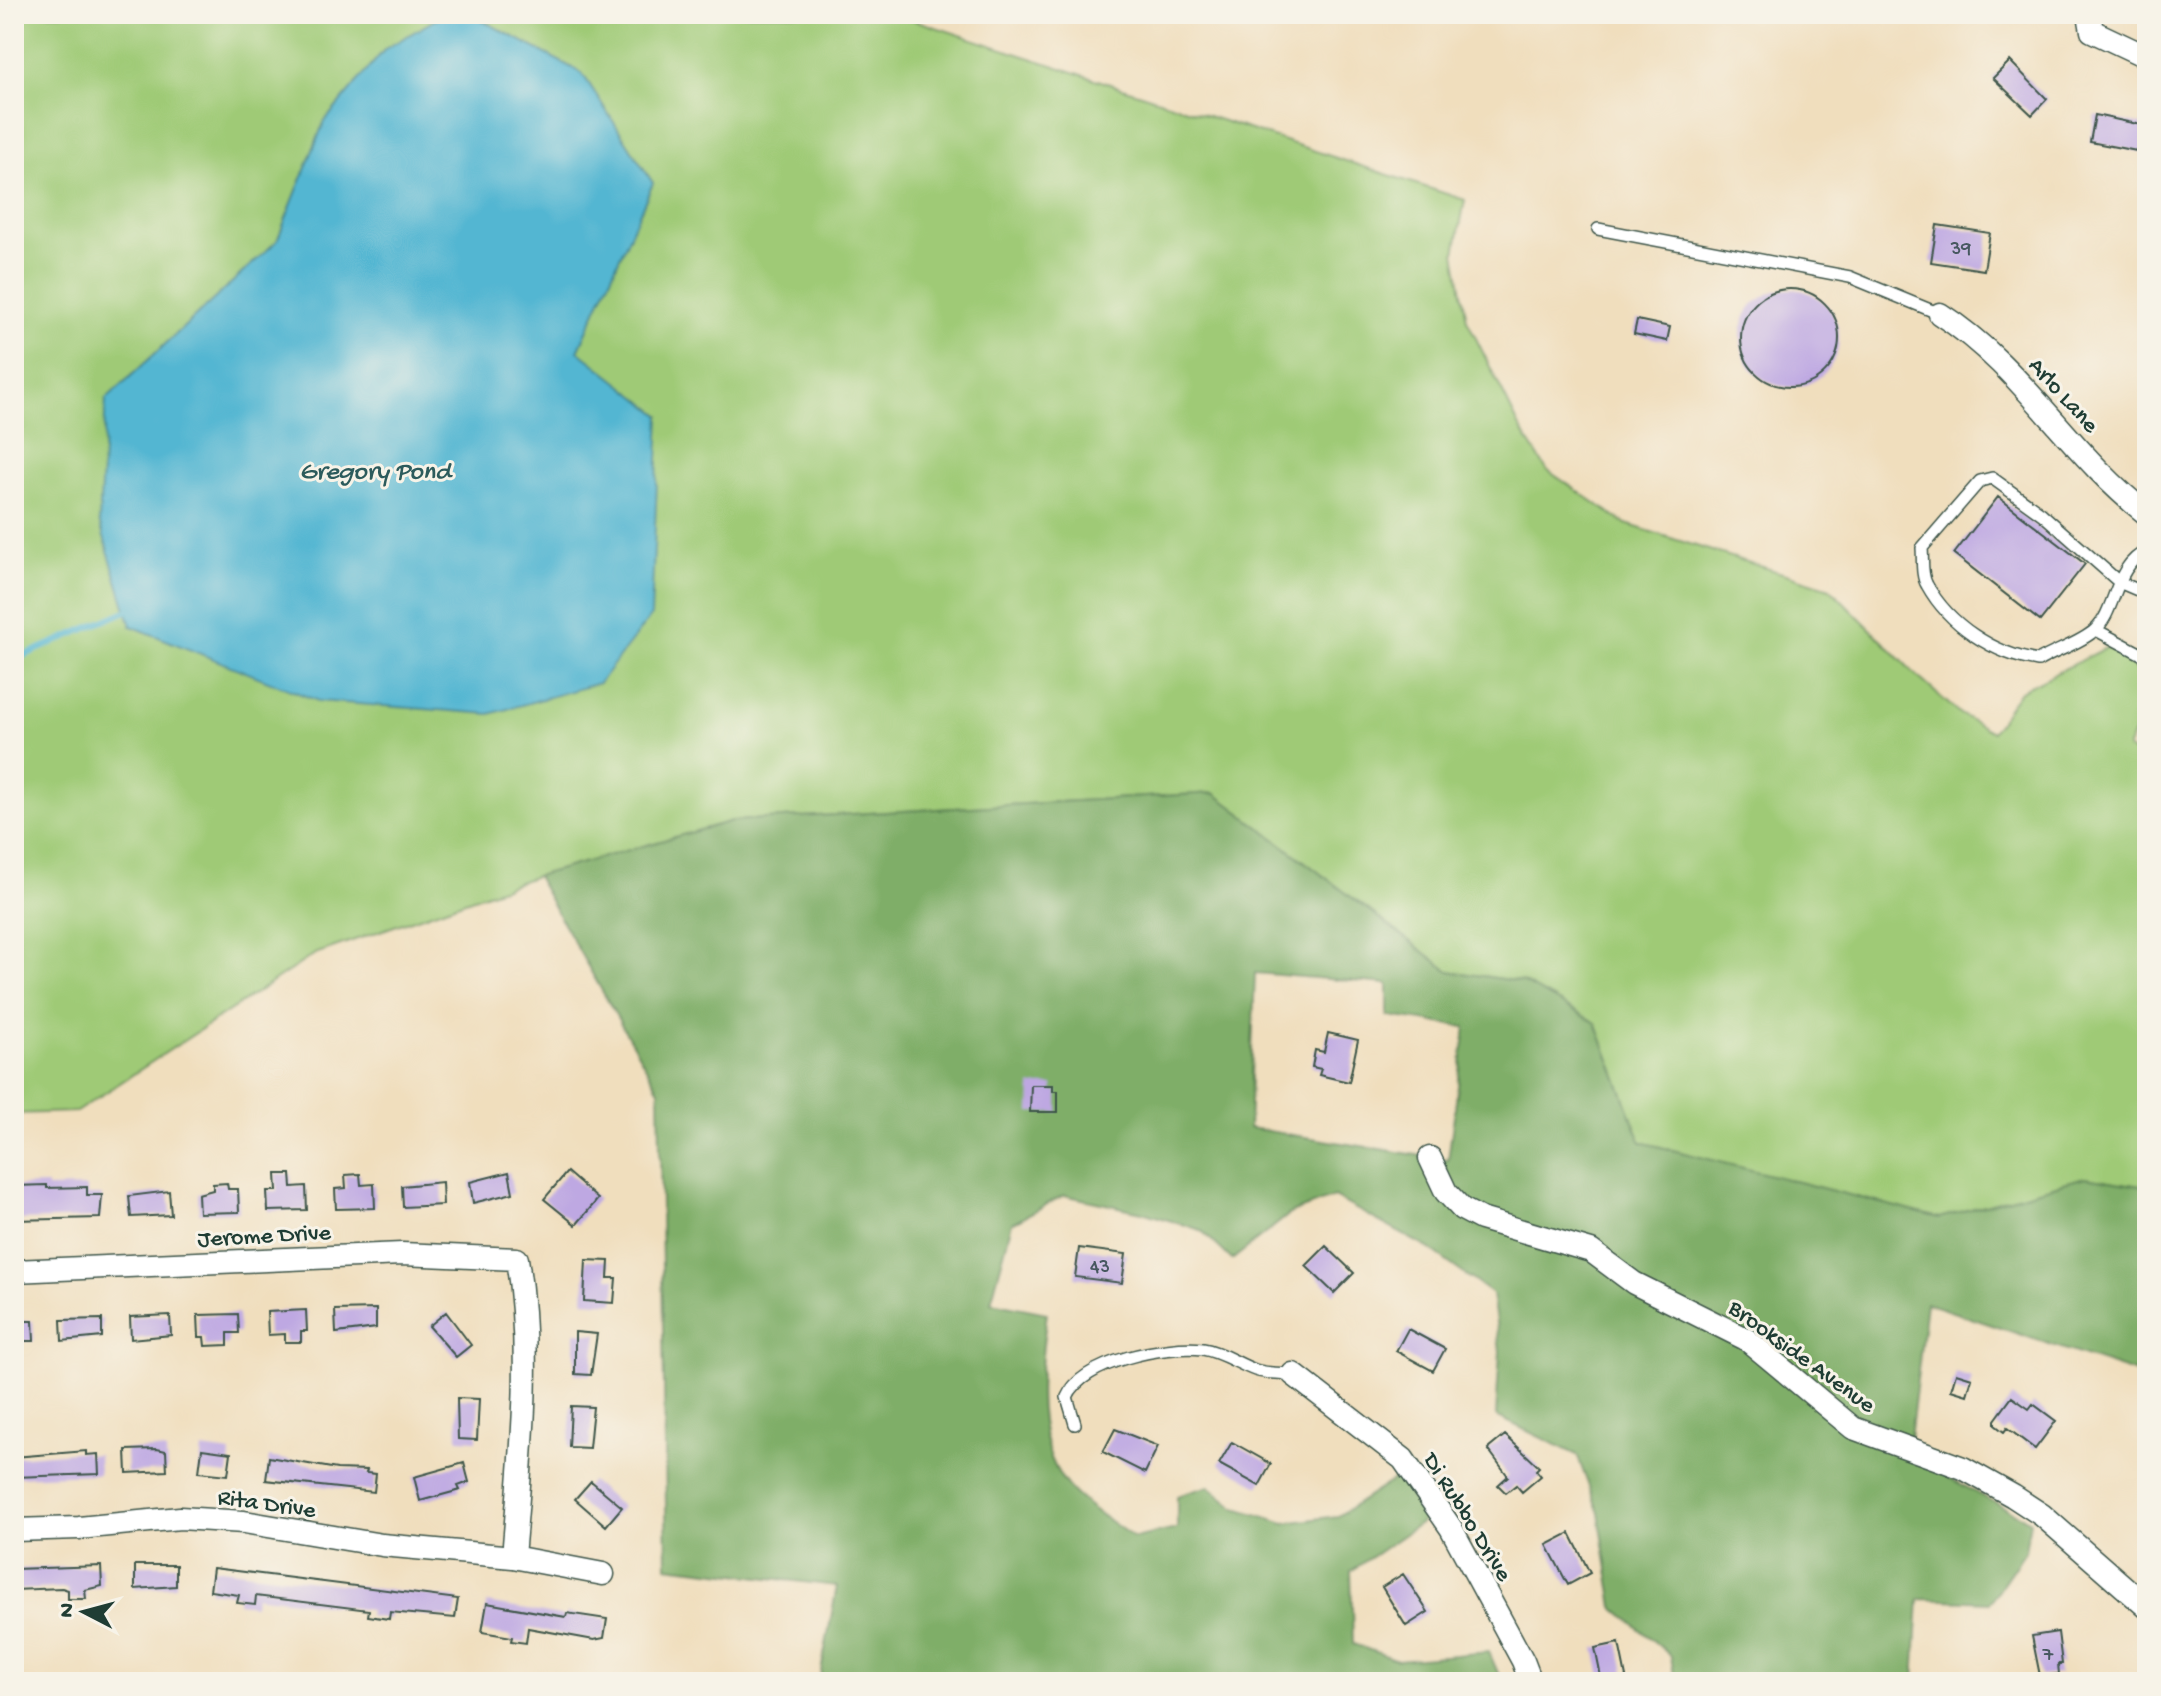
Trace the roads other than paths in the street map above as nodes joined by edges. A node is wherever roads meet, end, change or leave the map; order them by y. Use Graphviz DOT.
graph roads {
  1 [pos="2089,14"];
  2 [pos="2147,57"];
  3 [pos="1598,229"];
  4 [pos="1940,314"];
  5 [pos="2147,514"];
  6 [pos="2147,551"];
  7 [pos="2119,582"];
  8 [pos="2147,594"];
  9 [pos="2096,630"];
  10 [pos="2147,657"];
  11 [pos="1430,1158"];
  12 [pos="14,1271"];
  13 [pos="1293,1374"];
  14 [pos="1075,1424"];
  15 [pos="14,1530"];
  16 [pos="513,1557"];
  17 [pos="603,1574"];
  18 [pos="2147,1607"];
  19 [pos="1531,1682"];
  1 -- 2 [label="street"];
  3 -- 4 [label="lane"];
  4 -- 5 [label="street, Arlo Lane"];
  6 -- 7 [label="lane"];
  7 -- 8 [label="lane"];
  7 -- 9 [label="lane"];
  7 -- 9 [label="lane"];
  9 -- 10 [label="lane"];
  11 -- 18 [label="street, Brookside Avenue"];
  12 -- 16 [label="street, Jerome Drive"];
  13 -- 14 [label="lane"];
  13 -- 19 [label="street, Di Rubbo Drive"];
  15 -- 16 [label="street, Rita Drive"];
  16 -- 17 [label="street, Rita Drive"];
}
